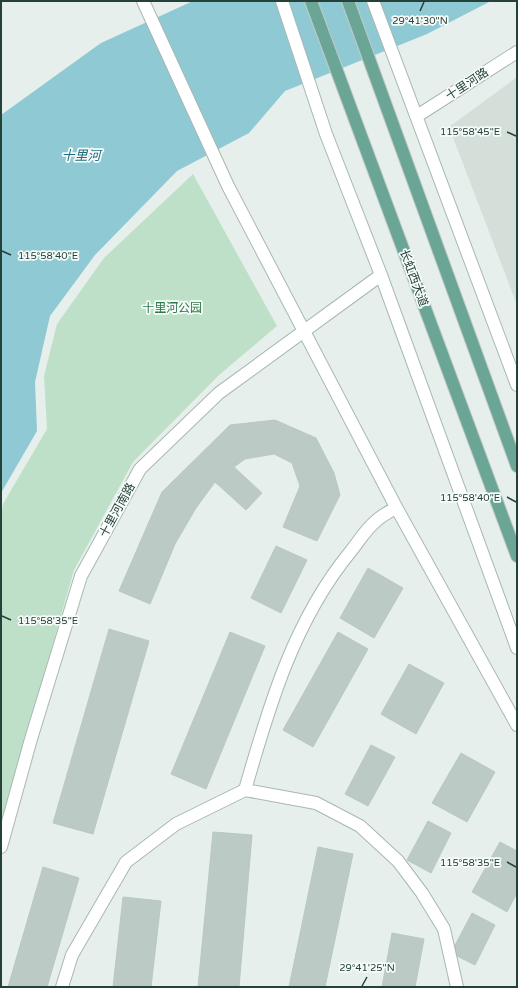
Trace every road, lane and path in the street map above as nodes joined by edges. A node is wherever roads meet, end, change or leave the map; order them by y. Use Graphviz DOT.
graph roads {
  1 [pos="282,1"];
  2 [pos="311,1"];
  3 [pos="348,1"];
  4 [pos="373,1"];
  5 [pos="144,3"];
  6 [pos="517,52"];
  7 [pos="417,116"];
  8 [pos="381,275"];
  9 [pos="303,332"];
  10 [pos="517,385"];
  11 [pos="517,466"];
  12 [pos="396,507"];
  13 [pos="517,556"];
  14 [pos="517,648"];
  15 [pos="517,725"];
  16 [pos="245,790"];
  17 [pos="1,847"];
  18 [pos="62,987"];
  19 [pos="457,987"];
  1 -- 8 [label="street"];
  2 -- 13 [label="main road, 长虹西大道"];
  3 -- 11 [label="main road"];
  4 -- 7 [label="street"];
  5 -- 9 [label="street"];
  6 -- 7 [label="street, 十里河路"];
  7 -- 10 [label="street"];
  8 -- 9 [label="street, 十里河南路"];
  8 -- 14 [label="street"];
  9 -- 12 [label="street"];
  9 -- 17 [label="street, 十里河南路"];
  12 -- 15 [label="street"];
  12 -- 16 [label="street"];
  16 -- 18 [label="street"];
  16 -- 19 [label="street"];
}
